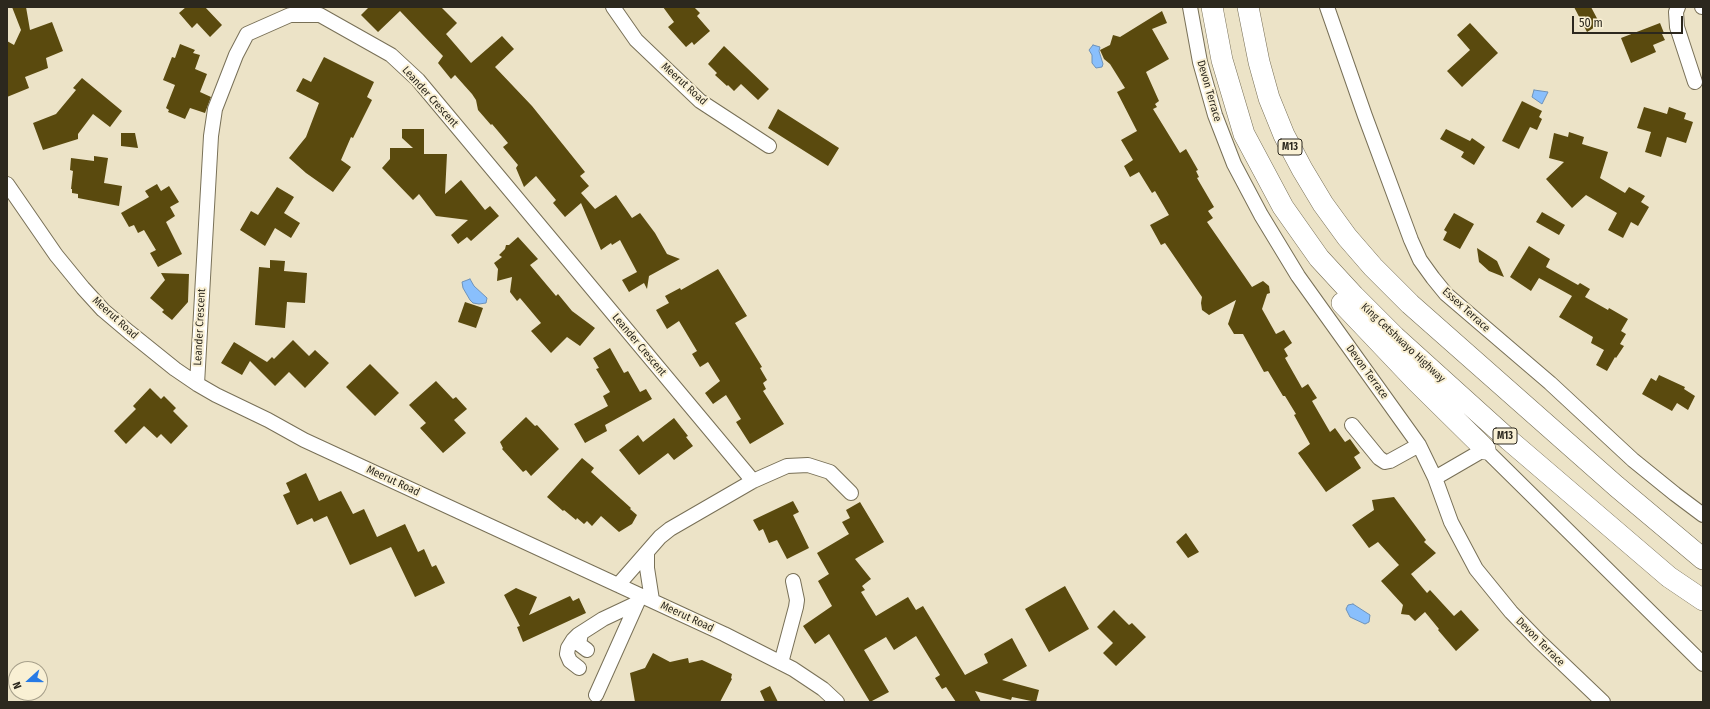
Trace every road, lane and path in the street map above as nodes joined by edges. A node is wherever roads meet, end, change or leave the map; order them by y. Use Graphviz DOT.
graph roads {
  1 [pos="614,7"];
  2 [pos="1190,7"];
  3 [pos="1212,7"];
  4 [pos="1248,7"];
  5 [pos="1327,7"];
  6 [pos="1678,7"];
  7 [pos="1695,82"];
  8 [pos="769,146"];
  9 [pos="1251,148"];
  10 [pos="7,184"];
  11 [pos="197,384"];
  12 [pos="1352,425"];
  13 [pos="1419,445"];
  14 [pos="1485,449"];
  15 [pos="1435,478"];
  16 [pos="753,481"];
  17 [pos="851,493"];
  18 [pos="1703,515"];
  19 [pos="1665,528"];
  20 [pos="1703,550"];
  21 [pos="646,553"];
  22 [pos="1703,559"];
  23 [pos="793,581"];
  24 [pos="618,585"];
  25 [pos="643,599"];
  26 [pos="1703,600"];
  27 [pos="581,633"];
  28 [pos="587,650"];
  29 [pos="781,663"];
  30 [pos="1703,664"];
  31 [pos="579,668"];
  32 [pos="596,695"];
  33 [pos="837,702"];
  34 [pos="1603,702"];
  1 -- 8 [label="street, Meerut Road"];
  2 -- 13 [label="street, Devon Terrace"];
  3 -- 9 [label="highway, King Cetshwayo Highway / M13"];
  4 -- 19 [label="highway, M13"];
  5 -- 18 [label="street, Essex Terrace"];
  6 -- 7 [label="street"];
  9 -- 14 [label="highway"];
  9 -- 26 [label="highway, King Cetshwayo Highway / M13"];
  10 -- 11 [label="street, Meerut Road"];
  11 -- 16 [label="street, Leander Crescent"];
  11 -- 24 [label="street, Meerut Road"];
  12 -- 13 [label="street"];
  13 -- 15 [label="street, Devon Terrace"];
  14 -- 15 [label="street"];
  14 -- 30 [label="street"];
  15 -- 34 [label="street, Devon Terrace"];
  16 -- 17 [label="street"];
  16 -- 21 [label="street"];
  19 -- 20 [label="highway"];
  19 -- 22 [label="highway, M13"];
  21 -- 24 [label="street"];
  21 -- 25 [label="street"];
  23 -- 29 [label="street"];
  24 -- 25 [label="street, Meerut Road"];
  25 -- 27 [label="street"];
  25 -- 29 [label="street, Meerut Road"];
  25 -- 32 [label="street"];
  27 -- 28 [label="street"];
  27 -- 31 [label="street"];
  29 -- 33 [label="street, Meerut Road"];
}
